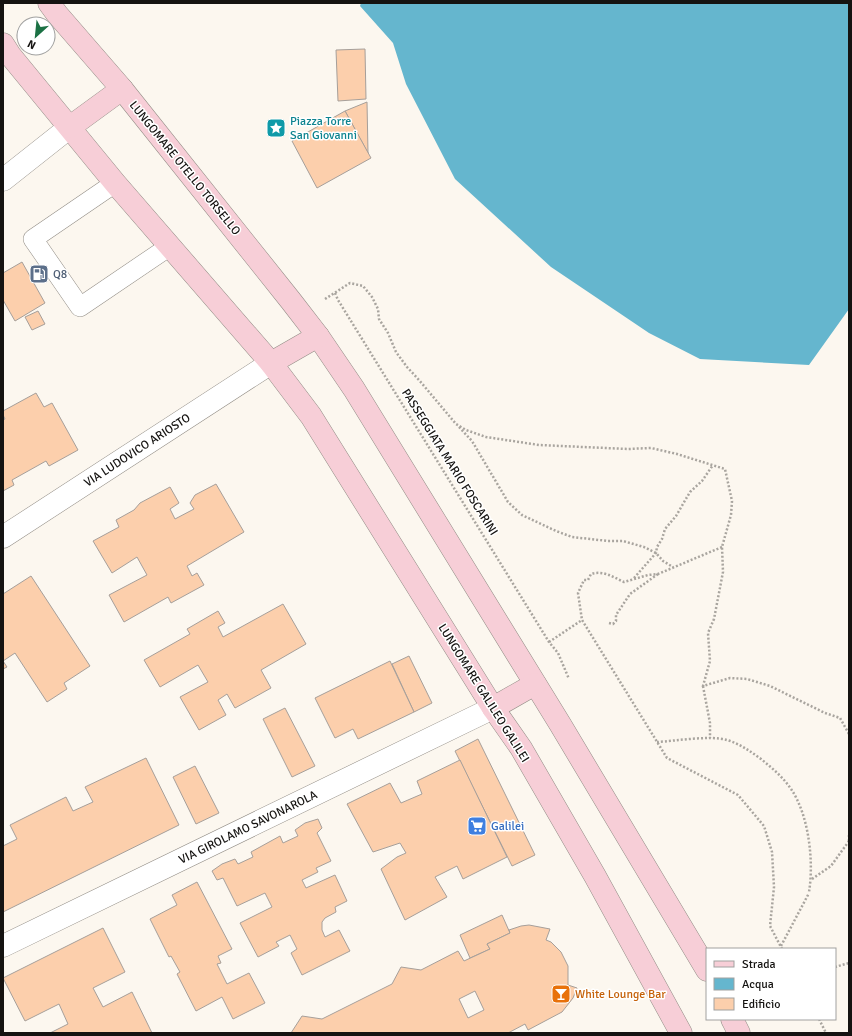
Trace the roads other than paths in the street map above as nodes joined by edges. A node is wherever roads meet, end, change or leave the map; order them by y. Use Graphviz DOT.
graph roads {
  1 [pos="49,3"];
  2 [pos="3,44"];
  3 [pos="122,89"];
  4 [pos="70,127"];
  5 [pos="3,180"];
  6 [pos="115,183"];
  7 [pos="170,246"];
  8 [pos="318,336"];
  9 [pos="270,363"];
  10 [pos="3,537"];
  11 [pos="535,684"];
  12 [pos="493,708"];
  13 [pos="3,946"];
  14 [pos="706,968"];
  15 [pos="732,1020"];
  16 [pos="681,1033"];
  17 [pos="739,1033"];
  1 -- 3 [label="main road, LUNGOMARE OTELLO TORSELLO"];
  2 -- 4 [label="main road"];
  3 -- 4 [label="main road"];
  3 -- 8 [label="main road, LUNGOMARE OTELLO TORSELLO"];
  4 -- 5 [label="street"];
  4 -- 6 [label="main road"];
  6 -- 7 [label="main road"];
  6 -- 7 [label="lane"];
  7 -- 9 [label="main road"];
  8 -- 9 [label="main road"];
  8 -- 11 [label="main road"];
  9 -- 10 [label="street, VIA LUDOVICO ARIOSTO"];
  9 -- 12 [label="main road, LUNGOMARE GALILEO GALILEI"];
  11 -- 12 [label="main road"];
  11 -- 14 [label="main road"];
  12 -- 13 [label="street, VIA GIROLAMO SAVONAROLA"];
  12 -- 16 [label="main road, LUNGOMARE GALILEO GALILEI"];
  15 -- 17 [label="main road"];
}
